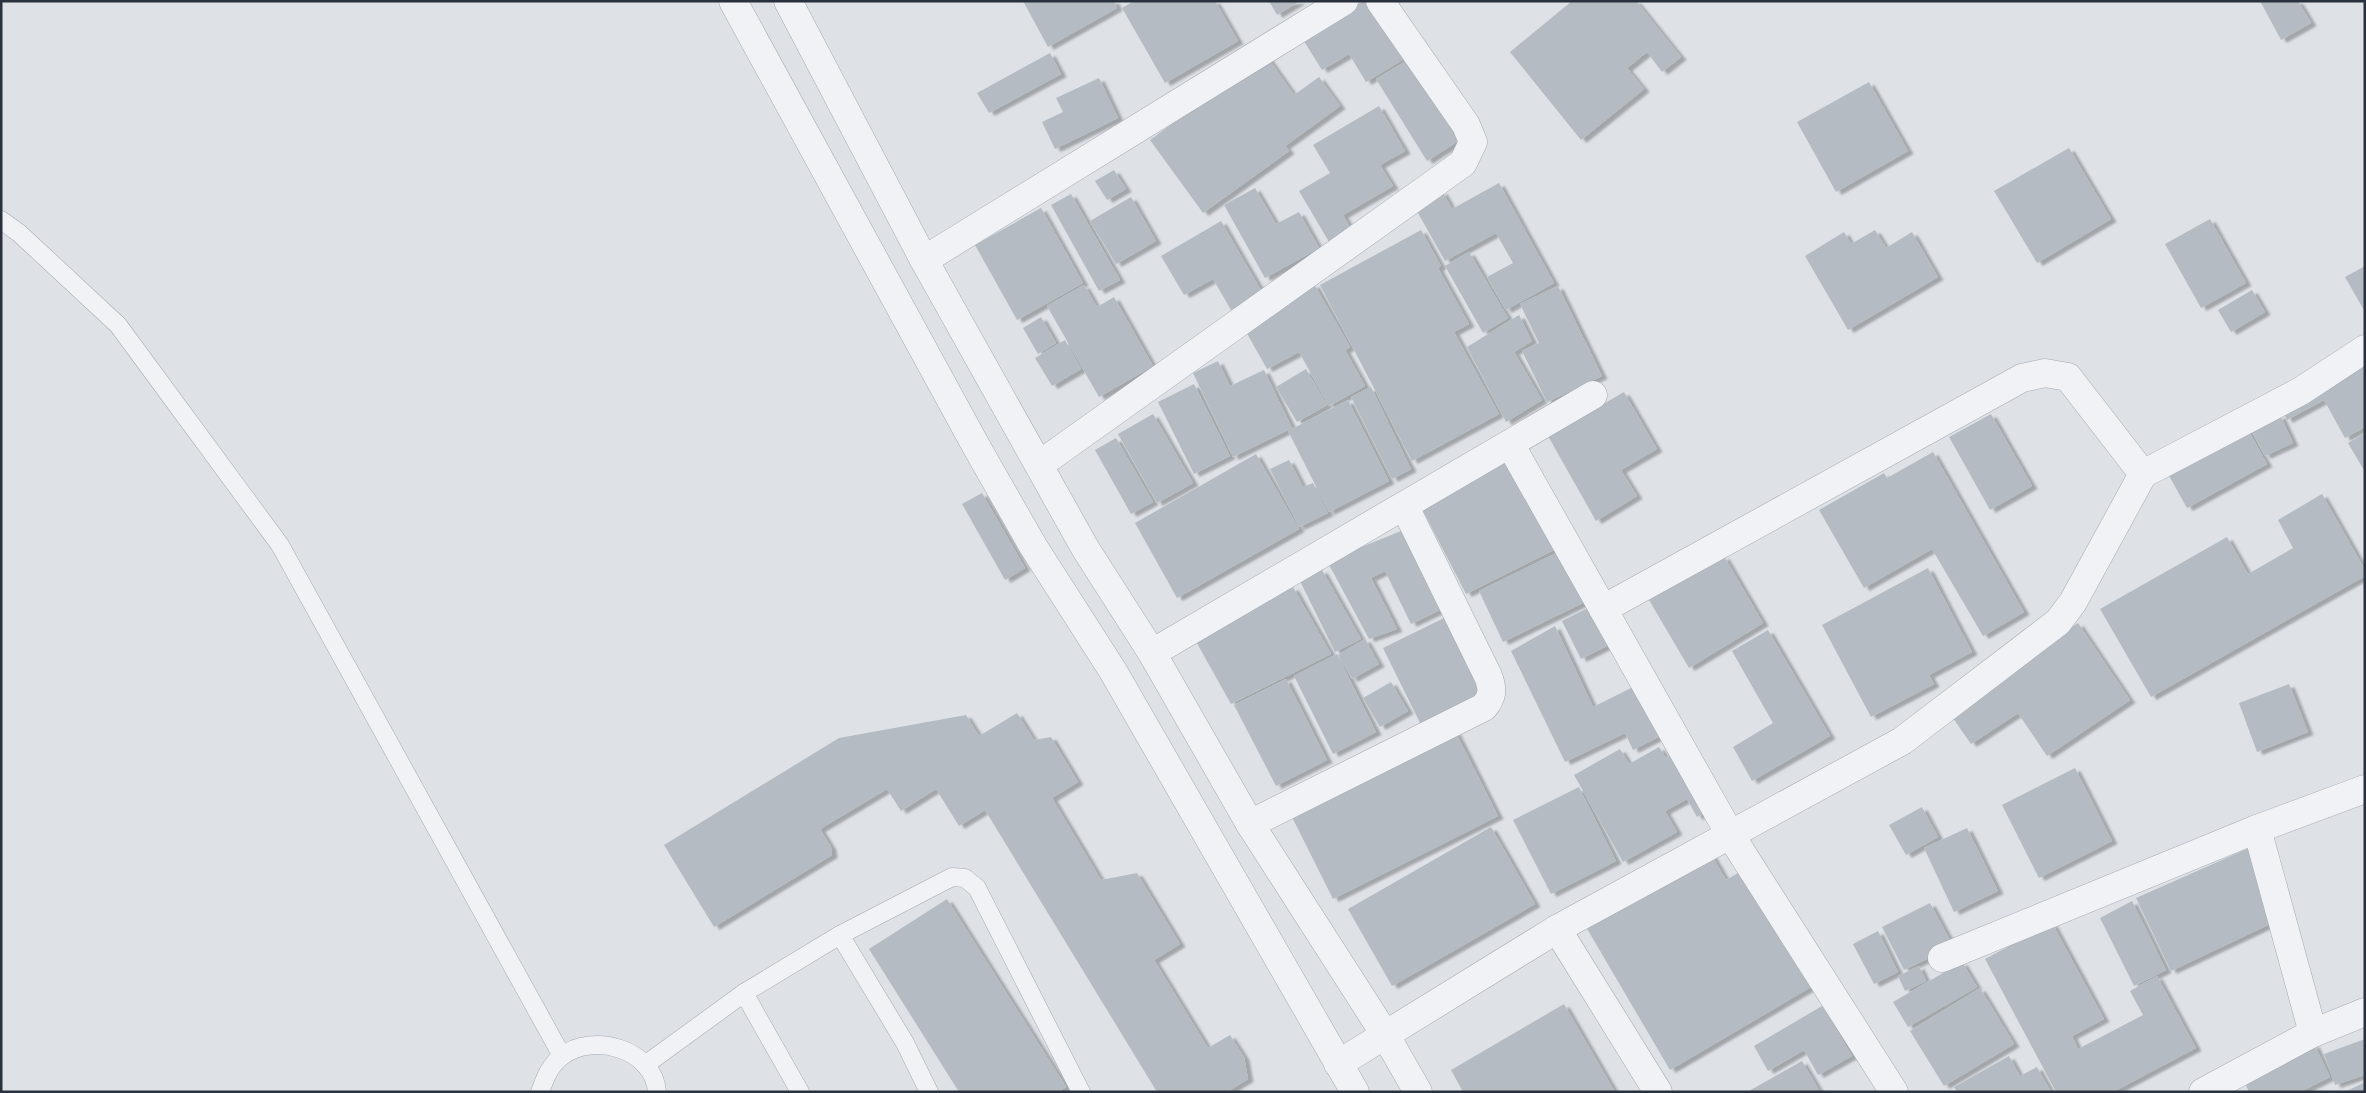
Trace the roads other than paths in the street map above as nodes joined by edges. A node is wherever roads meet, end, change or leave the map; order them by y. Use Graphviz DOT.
graph roads {
  1 [pos="733,1"];
  2 [pos="788,1"];
  3 [pos="1344,1"];
  4 [pos="1380,1"];
  5 [pos="1,220"];
  6 [pos="924,260"];
  7 [pos="2365,349"];
  8 [pos="1593,395"];
  9 [pos="1510,444"];
  10 [pos="1039,464"];
  11 [pos="2143,474"];
  12 [pos="1405,507"];
  13 [pos="1603,609"];
  14 [pos="1152,653"];
  15 [pos="2365,789"];
  16 [pos="1250,824"];
  17 [pos="2257,829"];
  18 [pos="1731,836"];
  19 [pos="1557,929"];
  20 [pos="840,935"];
  21 [pos="1942,958"];
  22 [pos="744,993"];
  23 [pos="2365,1012"];
  24 [pos="2313,1033"];
  25 [pos="1386,1036"];
  26 [pos="562,1056"];
  27 [pos="1338,1064"];
  28 [pos="645,1065"];
  29 [pos="540,1092"];
  30 [pos="657,1092"];
  31 [pos="800,1092"];
  32 [pos="929,1092"];
  33 [pos="1081,1092"];
  34 [pos="1355,1092"];
  35 [pos="1418,1092"];
  36 [pos="1658,1092"];
  37 [pos="1894,1092"];
  38 [pos="2203,1092"];
  1 -- 27 [label="street"];
  2 -- 6 [label="street"];
  3 -- 6 [label="street"];
  4 -- 10 [label="street"];
  5 -- 26 [label="lane"];
  6 -- 10 [label="street"];
  7 -- 11 [label="street"];
  8 -- 9 [label="street"];
  9 -- 12 [label="street"];
  9 -- 13 [label="street"];
  10 -- 14 [label="street"];
  11 -- 13 [label="street"];
  11 -- 18 [label="street"];
  12 -- 14 [label="street"];
  12 -- 16 [label="street"];
  13 -- 18 [label="street"];
  14 -- 16 [label="street"];
  15 -- 17 [label="street"];
  16 -- 25 [label="street"];
  17 -- 21 [label="street"];
  17 -- 24 [label="street"];
  18 -- 19 [label="street"];
  18 -- 37 [label="street"];
  19 -- 25 [label="street"];
  19 -- 36 [label="street"];
  20 -- 22 [label="lane"];
  20 -- 32 [label="lane"];
  20 -- 33 [label="lane"];
  22 -- 28 [label="lane"];
  22 -- 31 [label="lane"];
  23 -- 24 [label="street"];
  24 -- 38 [label="street"];
  25 -- 27 [label="street"];
  25 -- 35 [label="street"];
  26 -- 28 [label="lane"];
  26 -- 29 [label="lane"];
  27 -- 34 [label="street"];
  28 -- 30 [label="lane"];
}
